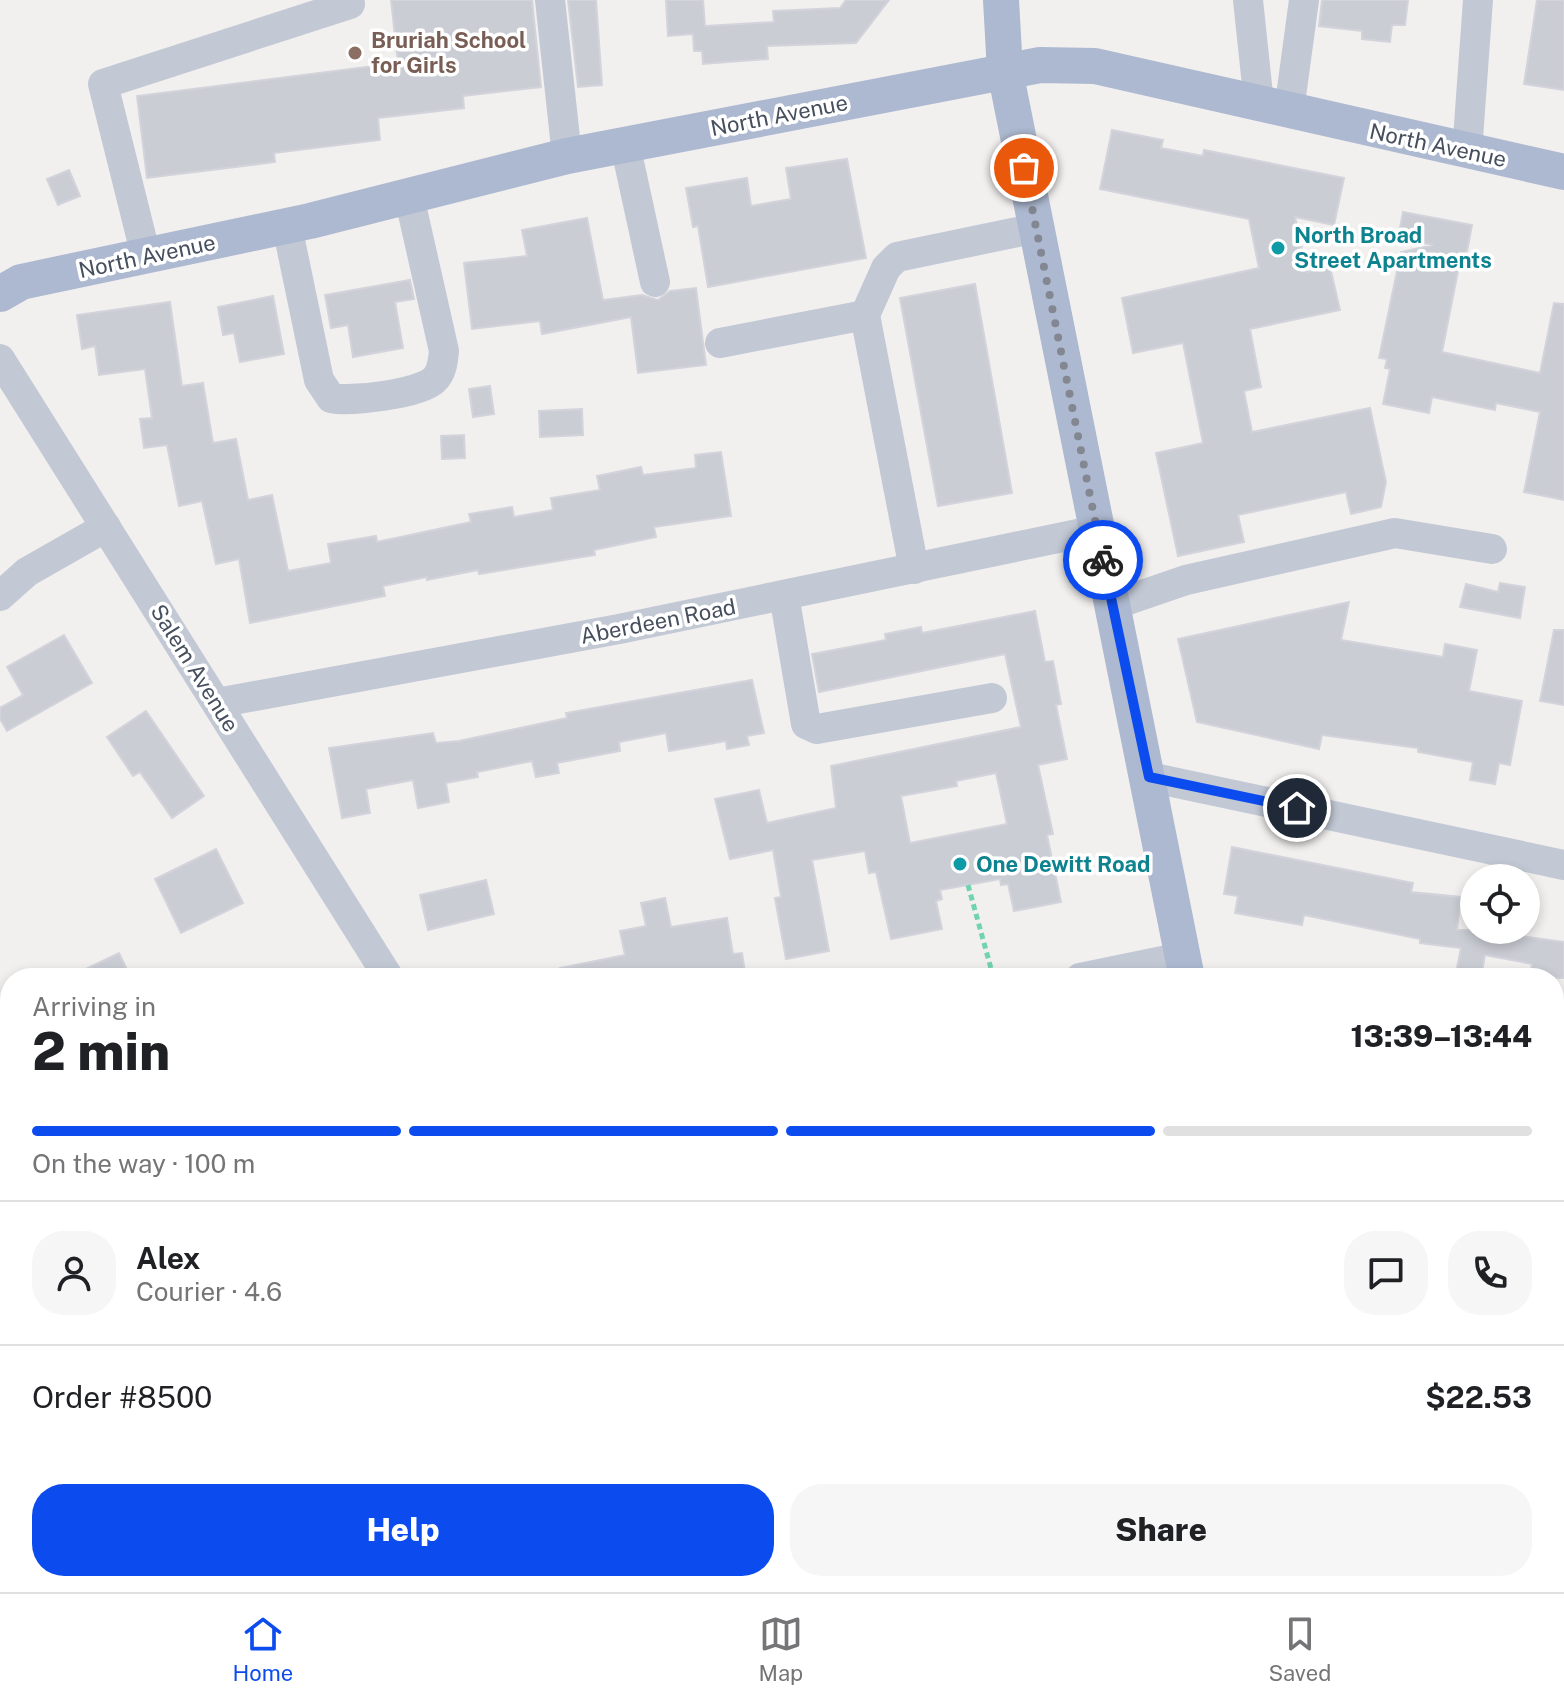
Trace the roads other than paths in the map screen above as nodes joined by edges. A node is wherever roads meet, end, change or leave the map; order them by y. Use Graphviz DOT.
graph roads {
  1 [pos="550,0"];
  2 [pos="1001,0"];
  3 [pos="1304,0"];
  4 [pos="1478,0"];
  5 [pos="350,2"];
  6 [pos="1257,4"];
  7 [pos="1005,71"];
  8 [pos="1274,108"];
  9 [pos="625,144"];
  10 [pos="1467,152"];
  11 [pos="567,156"];
  12 [pos="1564,172"];
  13 [pos="409,196"];
  14 [pos="287,226"];
  15 [pos="1037,228"];
  16 [pos="146,256"];
  17 [pos="655,282"];
  18 [pos="0,294"];
  19 [pos="865,315"];
  20 [pos="720,343"];
  21 [pos="0,359"];
  22 [pos="106,527"];
  23 [pos="1097,530"];
  24 [pos="1492,549"];
  25 [pos="914,569"];
  26 [pos="784,595"];
  27 [pos="0,596"];
  28 [pos="1113,605"];
  29 [pos="992,698"];
  30 [pos="217,703"];
  31 [pos="1149,777"];
  32 [pos="1564,865"];
  33 [pos="1184,967"];
  34 [pos="383,968"];
  1 -- 11 [label="street"];
  2 -- 7 [label="main road"];
  3 -- 8 [label="street"];
  4 -- 10 [label="street"];
  5 -- 16 [label="street"];
  6 -- 8 [label="street"];
  7 -- 8 [label="main road, North Avenue"];
  7 -- 9 [label="main road, North Avenue"];
  7 -- 15 [label="main road"];
  8 -- 10 [label="main road, North Avenue"];
  9 -- 11 [label="main road, North Avenue"];
  9 -- 17 [label="street"];
  10 -- 12 [label="main road, North Avenue"];
  11 -- 13 [label="main road, North Avenue"];
  13 -- 14 [label="main road, North Avenue"];
  13 -- 14 [label="street"];
  14 -- 16 [label="main road, North Avenue"];
  15 -- 19 [label="street"];
  15 -- 23 [label="main road"];
  16 -- 18 [label="main road, North Avenue"];
  19 -- 20 [label="street"];
  19 -- 25 [label="street"];
  21 -- 22 [label="street, Salem Avenue"];
  22 -- 27 [label="street"];
  22 -- 30 [label="street, Salem Avenue"];
  23 -- 25 [label="street, Aberdeen Road"];
  23 -- 28 [label="main road"];
  24 -- 28 [label="street"];
  25 -- 26 [label="street, Aberdeen Road"];
  26 -- 29 [label="street"];
  26 -- 30 [label="street, Aberdeen Road"];
  28 -- 31 [label="main road"];
  30 -- 34 [label="street, Salem Avenue"];
  31 -- 32 [label="street"];
  31 -- 33 [label="main road"];
}
